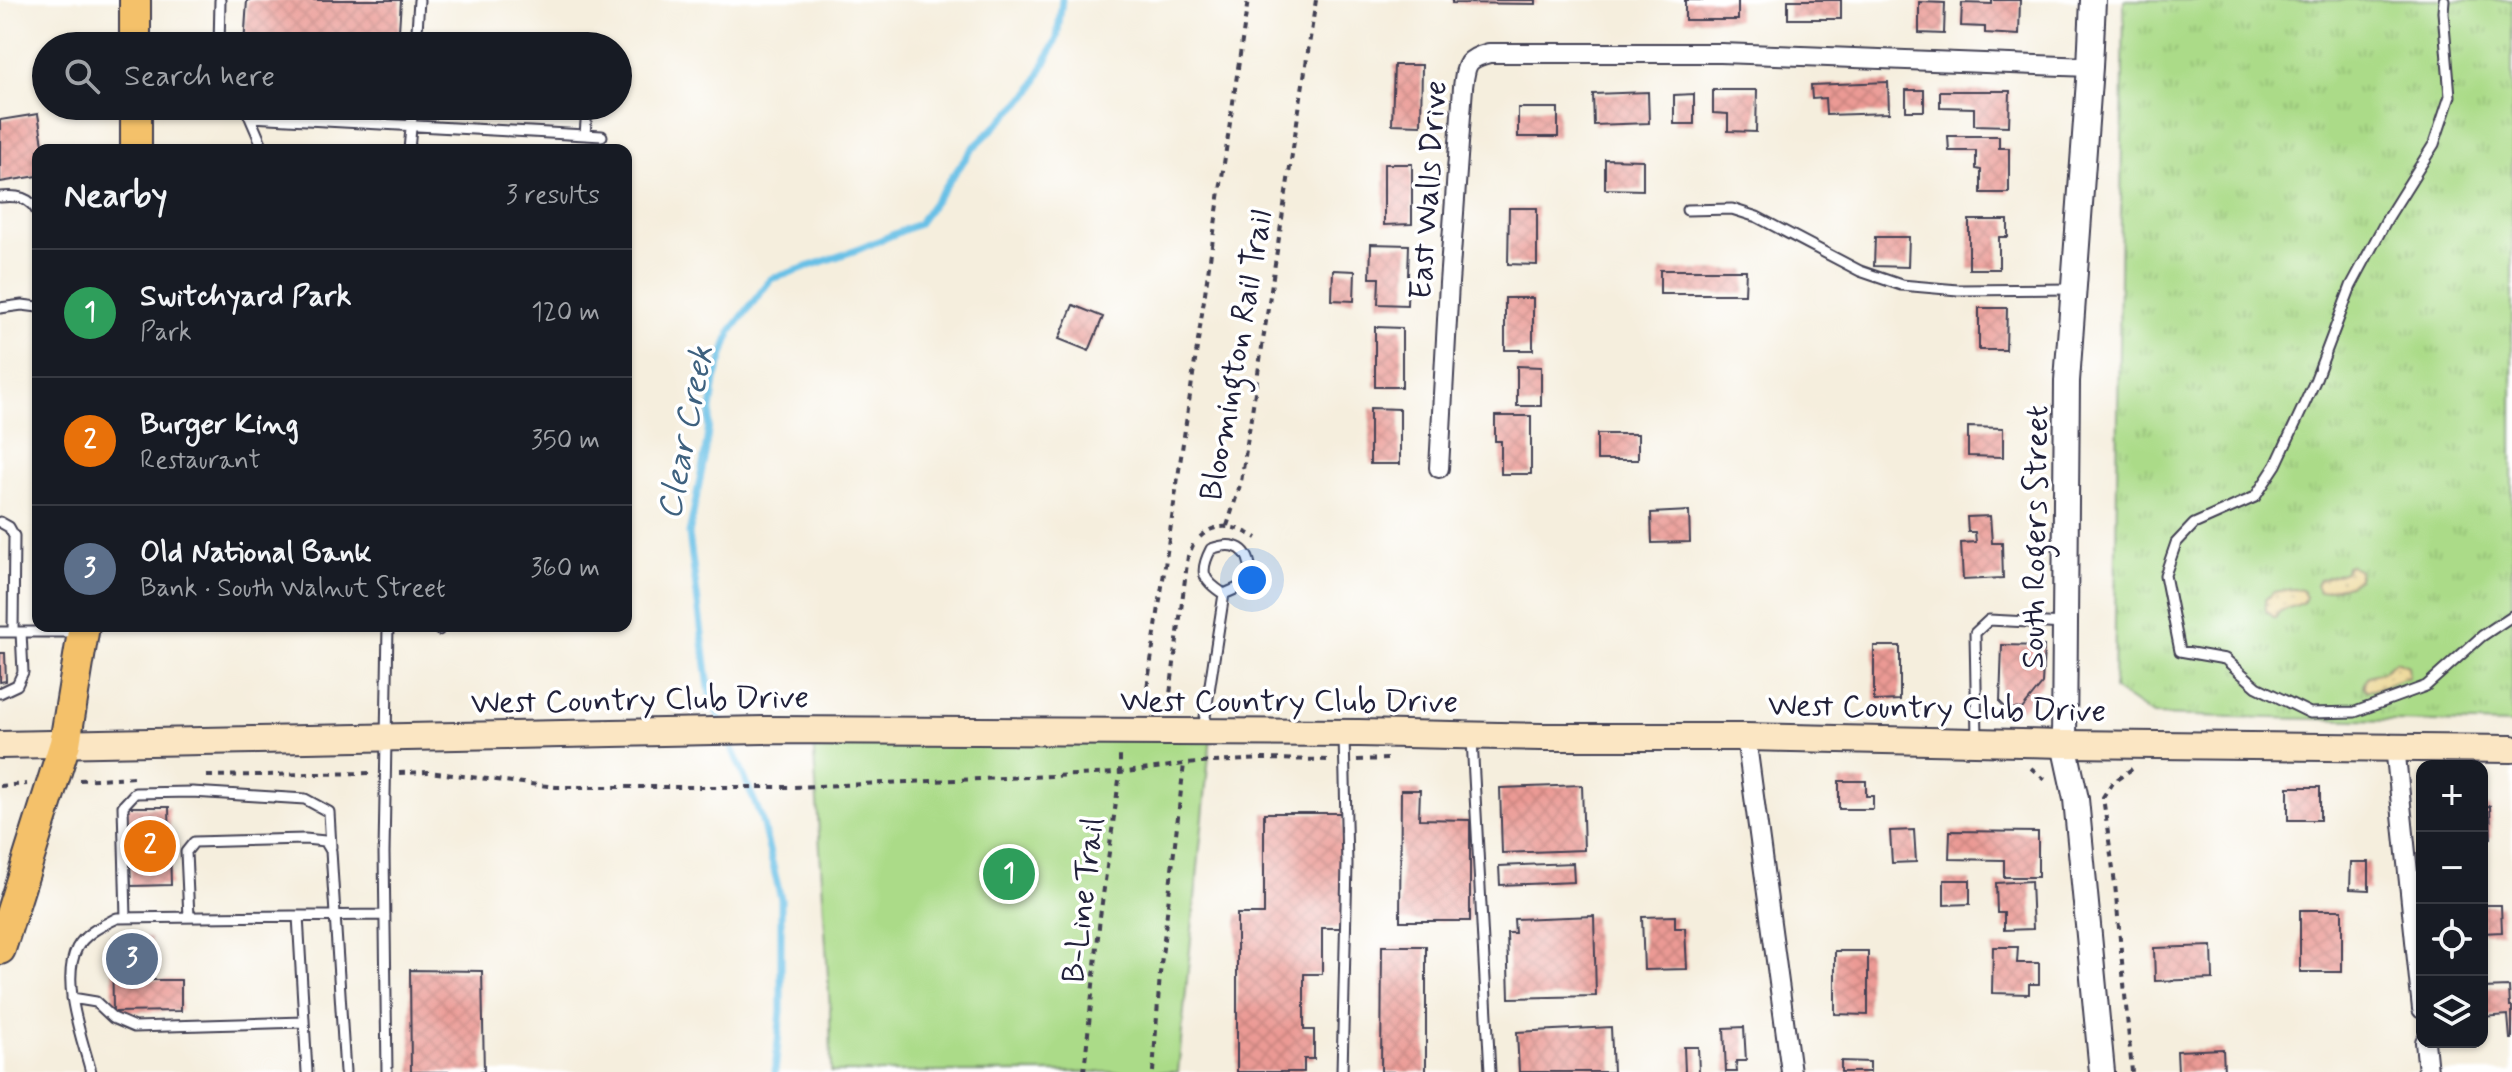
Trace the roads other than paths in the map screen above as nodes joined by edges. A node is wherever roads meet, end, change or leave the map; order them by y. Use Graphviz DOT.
graph roads {
  1 [pos="135,0"];
  2 [pos="220,0"];
  3 [pos="419,0"];
  4 [pos="2093,0"];
  5 [pos="2444,0"];
  6 [pos="135,32"];
  7 [pos="219,32"];
  8 [pos="417,32"];
  9 [pos="2090,67"];
  10 [pos="136,120"];
  11 [pos="252,120"];
  12 [pos="311,120"];
  13 [pos="412,120"];
  14 [pos="586,120"];
  15 [pos="412,125"];
  16 [pos="585,135"];
  17 [pos="602,136"];
  18 [pos="136,144"];
  19 [pos="261,144"];
  20 [pos="410,144"];
  21 [pos="0,197"];
  22 [pos="32,204"];
  23 [pos="1687,210"];
  24 [pos="2074,289"];
  25 [pos="32,306"];
  26 [pos="0,308"];
  27 [pos="1439,468"];
  28 [pos="0,522"];
  29 [pos="1224,594"];
  30 [pos="2512,616"];
  31 [pos="2065,624"];
  32 [pos="32,631"];
  33 [pos="0,632"];
  34 [pos="17,632"];
  35 [pos="84,632"];
  36 [pos="388,632"];
  37 [pos="0,693"];
  38 [pos="1202,731"];
  39 [pos="1343,733"];
  40 [pos="1471,735"];
  41 [pos="387,737"];
  42 [pos="1746,737"];
  43 [pos="1977,742"];
  44 [pos="65,743"];
  45 [pos="2064,744"];
  46 [pos="0,745"];
  47 [pos="2395,746"];
  48 [pos="2512,749"];
  49 [pos="331,851"];
  50 [pos="385,915"];
  51 [pos="298,916"];
  52 [pos="334,916"];
  53 [pos="189,917"];
  54 [pos="126,918"];
  55 [pos="0,949"];
  56 [pos="2419,976"];
  57 [pos="72,998"];
  58 [pos="304,1022"];
  59 [pos="2426,1048"];
  60 [pos="91,1072"];
  61 [pos="307,1072"];
  62 [pos="345,1072"];
  63 [pos="387,1072"];
  64 [pos="1342,1072"];
  65 [pos="1490,1072"];
  66 [pos="1791,1072"];
  67 [pos="2102,1072"];
  68 [pos="2428,1072"];
  1 -- 6 [label="main road"];
  2 -- 7 [label="lane"];
  3 -- 8 [label="lane"];
  4 -- 9 [label="street, South Rogers Street"];
  5 -- 30 [label="lane"];
  9 -- 24 [label="street, South Rogers Street"];
  9 -- 27 [label="street, East Walls Drive"];
  10 -- 18 [label="main road"];
  11 -- 19 [label="lane"];
  12 -- 15 [label="lane"];
  13 -- 15 [label="lane"];
  14 -- 16 [label="lane"];
  15 -- 16 [label="lane"];
  15 -- 20 [label="lane"];
  16 -- 17 [label="lane"];
  21 -- 22 [label="lane"];
  23 -- 24 [label="lane"];
  24 -- 31 [label="street, South Rogers Street"];
  25 -- 26 [label="lane"];
  28 -- 34 [label="lane"];
  29 -- 29 [label="lane"];
  29 -- 38 [label="lane"];
  31 -- 43 [label="lane"];
  31 -- 45 [label="street, South Rogers Street"];
  32 -- 34 [label="lane"];
  33 -- 34 [label="lane"];
  34 -- 37 [label="lane"];
  35 -- 44 [label="main road"];
  36 -- 41 [label="lane"];
  38 -- 39 [label="main road, West Country Club Drive"];
  38 -- 41 [label="main road, West Country Club Drive"];
  39 -- 40 [label="main road, West Country Club Drive"];
  39 -- 64 [label="lane"];
  40 -- 42 [label="main road, West Country Club Drive"];
  40 -- 65 [label="lane"];
  41 -- 44 [label="main road, West Country Club Drive"];
  41 -- 50 [label="lane"];
  42 -- 43 [label="main road, West Country Club Drive"];
  42 -- 66 [label="street"];
  43 -- 45 [label="main road, West Country Club Drive"];
  44 -- 46 [label="main road, West Country Club Drive"];
  44 -- 55 [label="main road"];
  45 -- 47 [label="main road, West Country Club Drive"];
  45 -- 67 [label="street, South Rogers Street"];
  47 -- 48 [label="main road, West Country Club Drive"];
  47 -- 56 [label="street"];
  49 -- 52 [label="lane"];
  49 -- 53 [label="lane"];
  49 -- 54 [label="lane"];
  50 -- 52 [label="lane"];
  50 -- 63 [label="lane"];
  51 -- 52 [label="lane"];
  51 -- 53 [label="lane"];
  51 -- 58 [label="lane"];
  52 -- 62 [label="lane"];
  53 -- 54 [label="lane"];
  54 -- 57 [label="lane"];
  57 -- 58 [label="lane"];
  57 -- 60 [label="lane"];
  58 -- 61 [label="lane"];
  59 -- 68 [label="street"];
}
